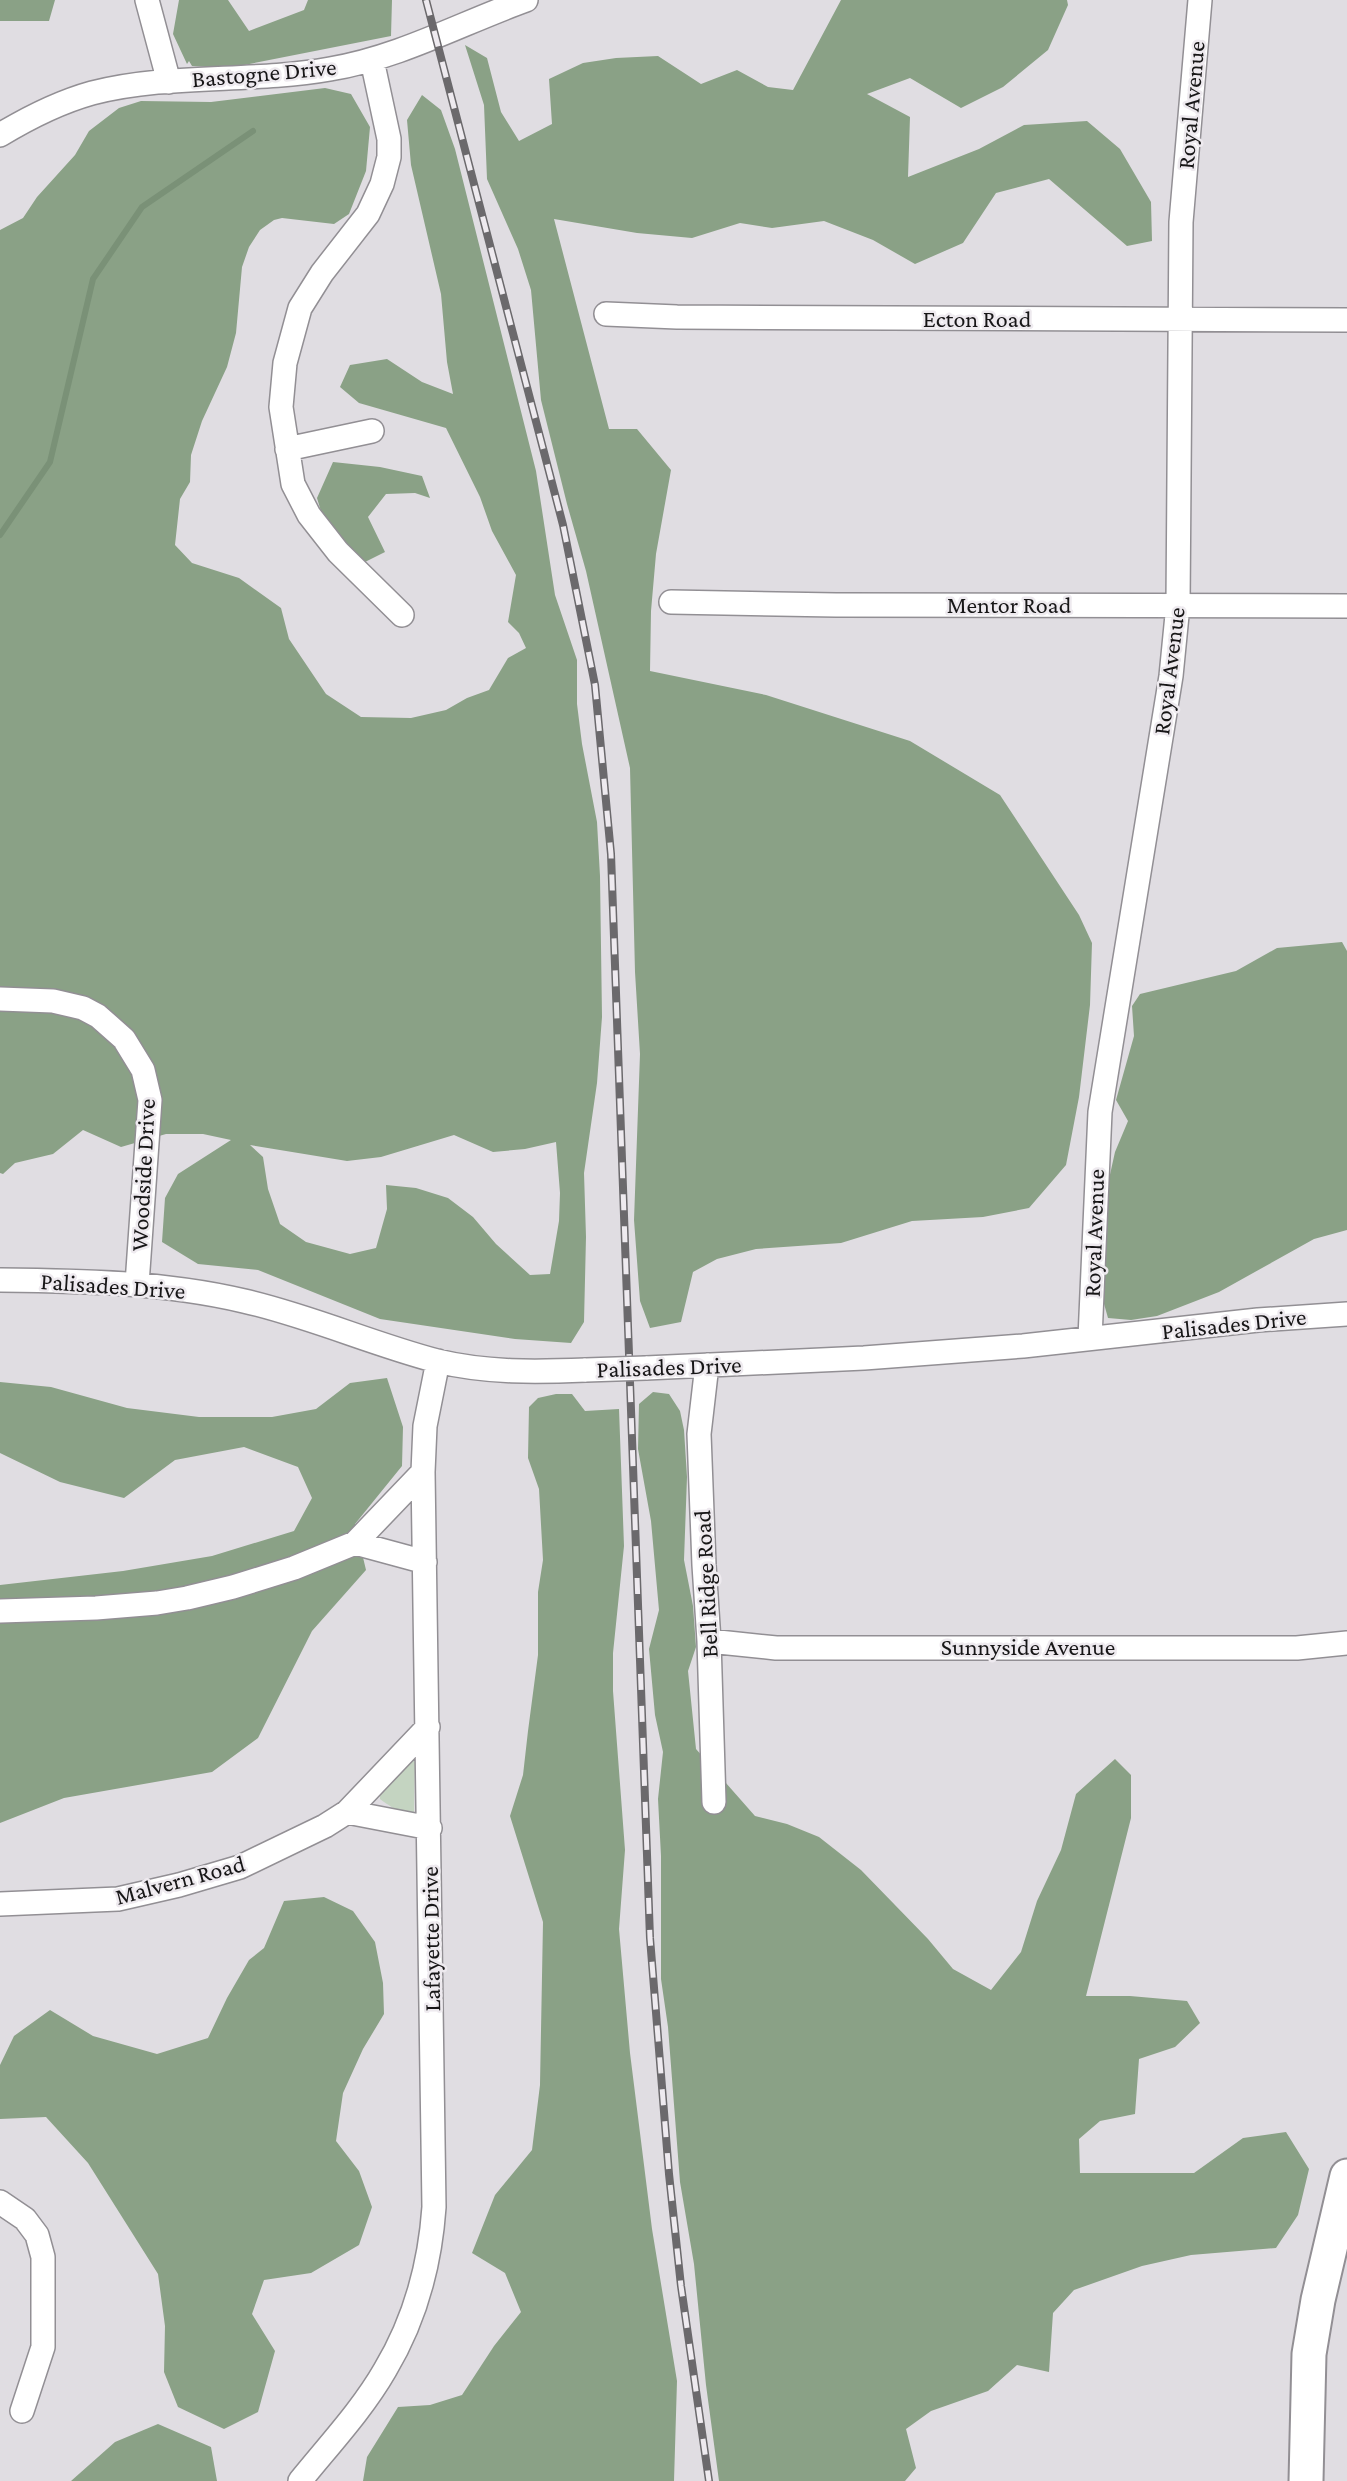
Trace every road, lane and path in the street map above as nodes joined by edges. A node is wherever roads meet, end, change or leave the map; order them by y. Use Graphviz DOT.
graph roads {
  1 [pos="147,0"];
  2 [pos="526,0"];
  3 [pos="1200,0"];
  4 [pos="372,60"];
  5 [pos="169,82"];
  6 [pos="0,135"];
  7 [pos="606,314"];
  8 [pos="1180,320"];
  9 [pos="1347,320"];
  10 [pos="372,431"];
  11 [pos="287,449"];
  12 [pos="671,602"];
  13 [pos="1178,605"];
  14 [pos="1347,606"];
  15 [pos="402,615"];
  16 [pos="0,999"];
  17 [pos="0,1280"];
  18 [pos="137,1284"];
  19 [pos="1347,1314"];
  20 [pos="1090,1338"];
  21 [pos="438,1361"];
  22 [pos="707,1365"];
  23 [pos="423,1472"];
  24 [pos="355,1543"];
  25 [pos="425,1562"];
  26 [pos="0,1611"];
  27 [pos="709,1642"];
  28 [pos="1347,1643"];
  29 [pos="428,1727"];
  30 [pos="714,1802"];
  31 [pos="347,1812"];
  32 [pos="430,1828"];
  33 [pos="0,1904"];
  34 [pos="1347,2176"];
  35 [pos="0,2202"];
  36 [pos="22,2410"];
  37 [pos="300,2481"];
  38 [pos="1306,2481"];
  1 -- 5 [label="street"];
  2 -- 4 [label="street, Bastogne Drive"];
  3 -- 8 [label="street, Royal Avenue"];
  4 -- 5 [label="street, Bastogne Drive"];
  4 -- 11 [label="street"];
  5 -- 6 [label="street, Bastogne Drive"];
  7 -- 8 [label="street, Ecton Road"];
  8 -- 9 [label="street, Ecton Road"];
  8 -- 13 [label="street, Royal Avenue"];
  10 -- 11 [label="street"];
  11 -- 15 [label="street"];
  12 -- 13 [label="street, Mentor Road"];
  13 -- 14 [label="street, Mentor Road"];
  13 -- 20 [label="street, Royal Avenue"];
  16 -- 18 [label="street, Woodside Drive"];
  17 -- 18 [label="street, Palisades Drive"];
  18 -- 21 [label="street, Palisades Drive"];
  19 -- 20 [label="street, Palisades Drive"];
  20 -- 22 [label="street, Palisades Drive"];
  21 -- 22 [label="street, Palisades Drive, bridge"];
  21 -- 23 [label="street, Lafayette Drive"];
  22 -- 27 [label="street, Bell Ridge Road"];
  23 -- 24 [label="street"];
  23 -- 25 [label="street, Lafayette Drive"];
  24 -- 25 [label="street"];
  24 -- 26 [label="street"];
  25 -- 29 [label="street, Lafayette Drive"];
  27 -- 28 [label="street, Sunnyside Avenue"];
  27 -- 30 [label="street, Bell Ridge Road"];
  29 -- 31 [label="street, Malvern Road"];
  29 -- 32 [label="street, Lafayette Drive"];
  31 -- 32 [label="street"];
  31 -- 33 [label="street, Malvern Road"];
  32 -- 37 [label="street, Lafayette Drive"];
  34 -- 38 [label="main road"];
  35 -- 36 [label="street"];
}
